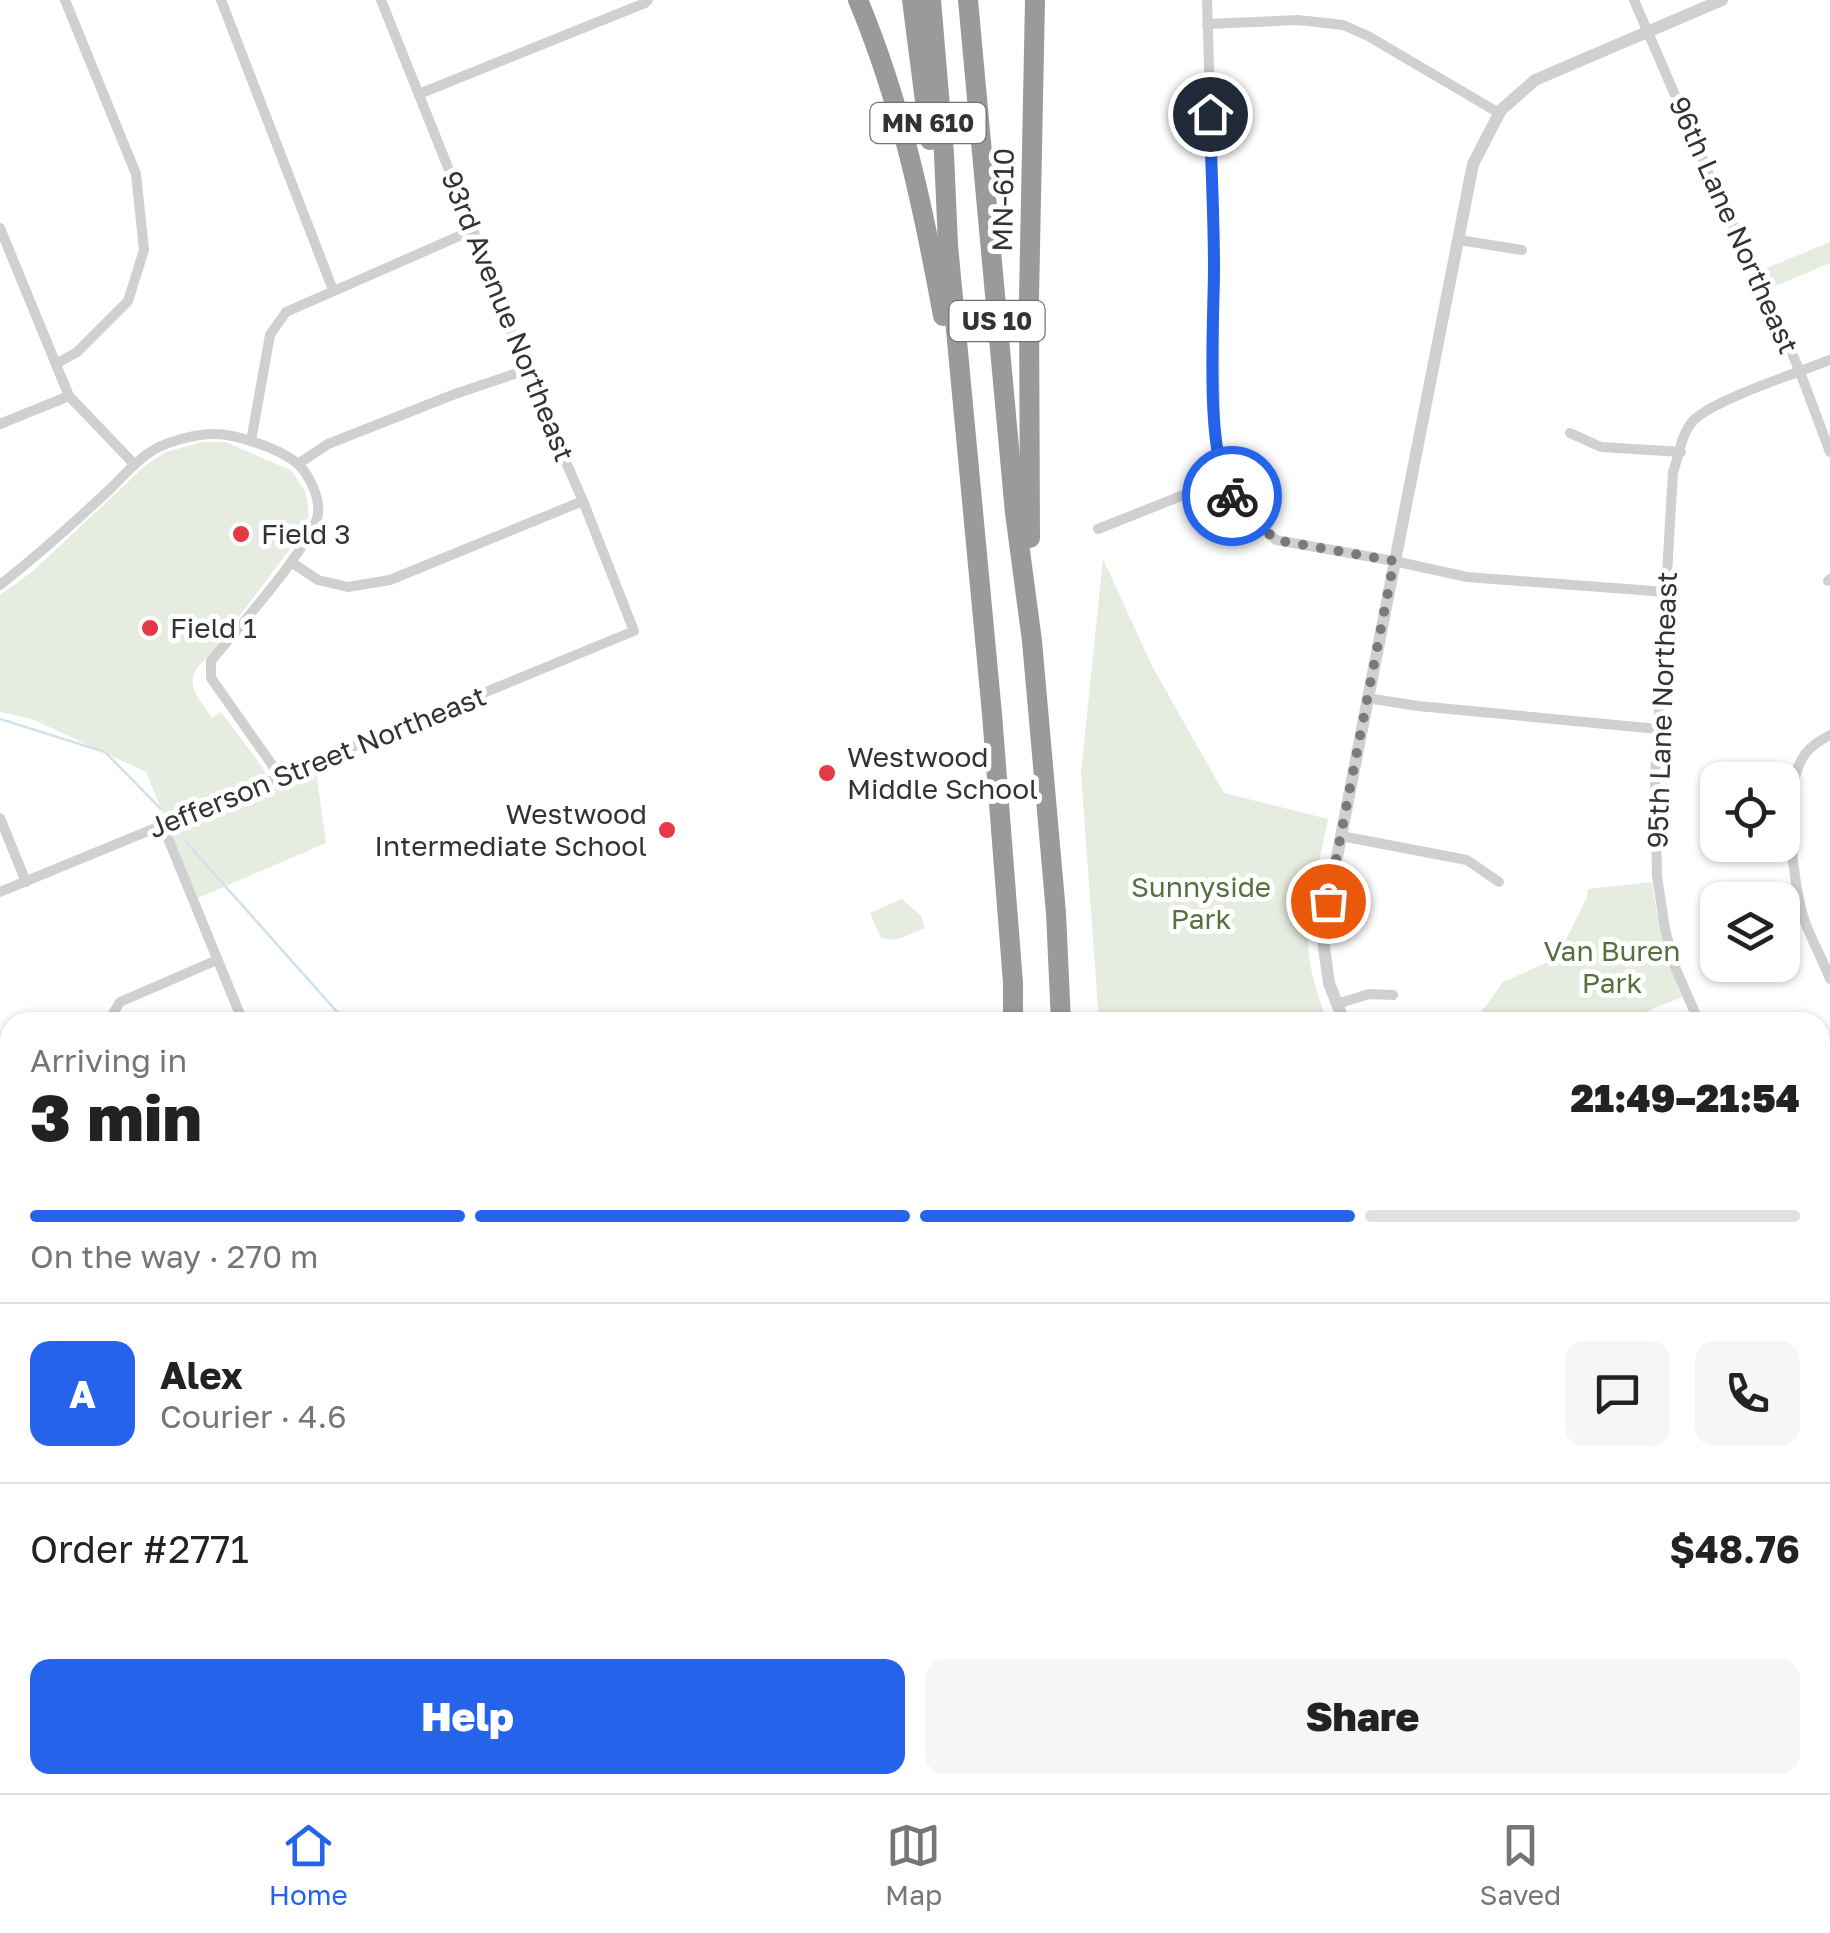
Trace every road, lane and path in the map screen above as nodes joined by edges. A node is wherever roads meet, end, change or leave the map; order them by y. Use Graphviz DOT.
graph roads {
  1 [pos="80,0"];
  2 [pos="221,0"];
  3 [pos="381,0"];
  4 [pos="648,0"];
  5 [pos="858,0"];
  6 [pos="912,0"];
  7 [pos="931,0"];
  8 [pos="968,0"];
  9 [pos="1035,0"];
  10 [pos="1042,0"];
  11 [pos="1207,0"];
  12 [pos="1634,0"];
  13 [pos="1722,0"];
  14 [pos="66,2"];
  15 [pos="1207,24"];
  16 [pos="1648,32"];
  17 [pos="1035,56"];
  18 [pos="419,94"];
  19 [pos="1499,113"];
  20 [pos="0,228"];
  21 [pos="474,230"];
  22 [pos="1458,240"];
  23 [pos="948,245"];
  24 [pos="1522,250"];
  25 [pos="333,290"];
  26 [pos="1830,360"];
  27 [pos="56,364"];
  28 [pos="526,370"];
  29 [pos="1800,372"];
  30 [pos="69,396"];
  31 [pos="0,424"];
  32 [pos="1570,433"];
  33 [pos="251,441"];
  34 [pos="1680,452"];
  35 [pos="1830,452"];
  36 [pos="967,455"];
  37 [pos="134,464"];
  38 [pos="298,464"];
  39 [pos="1224,479"];
  40 [pos="583,501"];
  41 [pos="1098,530"];
  42 [pos="1394,561"];
  43 [pos="290,562"];
  44 [pos="0,586"];
  45 [pos="1666,592"];
  46 [pos="634,631"];
  47 [pos="1032,641"];
  48 [pos="1367,698"];
  49 [pos="1658,729"];
  50 [pos="1830,735"];
  51 [pos="280,776"];
  52 [pos="0,818"];
  53 [pos="163,826"];
  54 [pos="1341,836"];
  55 [pos="26,882"];
  56 [pos="1499,882"];
  57 [pos="0,892"];
  58 [pos="1822,931"];
  59 [pos="1818,950"];
  60 [pos="217,960"];
  61 [pos="1830,979"];
  62 [pos="1392,995"];
  63 [pos="1337,1004"];
  64 [pos="114,1012"];
  65 [pos="239,1012"];
  66 [pos="1013,1012"];
  67 [pos="1060,1012"];
  68 [pos="1340,1012"];
  69 [pos="1695,1012"];
  1 -- 14 [label="street"];
  2 -- 25 [label="street"];
  3 -- 18 [label="street, 93rd Avenue Northeast"];
  4 -- 18 [label="street"];
  5 -- 36 [label="highway"];
  6 -- 23 [label="highway, MN-610 / MN 610"];
  7 -- 23 [label="highway, US 10"];
  8 -- 47 [label="highway, US 10"];
  9 -- 17 [label="highway, MN-610"];
  10 -- 17 [label="highway"];
  11 -- 15 [label="street"];
  12 -- 16 [label="street, 96th Lane Northeast"];
  13 -- 16 [label="street"];
  14 -- 27 [label="street"];
  15 -- 19 [label="street"];
  15 -- 39 [label="street"];
  16 -- 19 [label="street"];
  16 -- 29 [label="street, 96th Lane Northeast"];
  17 -- 47 [label="highway, MN-610"];
  18 -- 21 [label="street, 93rd Avenue Northeast"];
  19 -- 22 [label="street"];
  20 -- 27 [label="street"];
  21 -- 25 [label="street"];
  21 -- 28 [label="street, 93rd Avenue Northeast"];
  22 -- 24 [label="street"];
  22 -- 42 [label="street"];
  23 -- 36 [label="highway, US 10"];
  25 -- 33 [label="street"];
  26 -- 29 [label="street"];
  27 -- 30 [label="street"];
  28 -- 38 [label="street"];
  28 -- 40 [label="street, 93rd Avenue Northeast"];
  29 -- 34 [label="street"];
  29 -- 35 [label="street, 96th Lane Northeast"];
  30 -- 31 [label="street"];
  30 -- 37 [label="street"];
  32 -- 34 [label="street"];
  33 -- 37 [label="street"];
  33 -- 38 [label="street"];
  34 -- 45 [label="street, 95th Lane Northeast"];
  36 -- 66 [label="highway, US 10"];
  37 -- 44 [label="street"];
  38 -- 43 [label="street"];
  39 -- 41 [label="street"];
  39 -- 42 [label="street"];
  40 -- 43 [label="street"];
  40 -- 46 [label="street, 93rd Avenue Northeast"];
  42 -- 45 [label="street"];
  42 -- 48 [label="street"];
  43 -- 51 [label="street"];
  45 -- 49 [label="street, 95th Lane Northeast"];
  46 -- 51 [label="street, Jefferson Street Northeast"];
  47 -- 67 [label="highway, US 10"];
  48 -- 49 [label="street"];
  48 -- 54 [label="street"];
  49 -- 69 [label="street, 95th Lane Northeast"];
  50 -- 59 [label="street"];
  51 -- 53 [label="street, Jefferson Street Northeast"];
  52 -- 55 [label="street"];
  53 -- 55 [label="street, Jefferson Street Northeast"];
  53 -- 60 [label="street"];
  54 -- 56 [label="street"];
  54 -- 63 [label="street"];
  55 -- 57 [label="street, Jefferson Street Northeast"];
  58 -- 59 [label="street"];
  59 -- 61 [label="street"];
  60 -- 64 [label="street"];
  60 -- 65 [label="street"];
  62 -- 63 [label="street"];
  63 -- 68 [label="street"];
}
